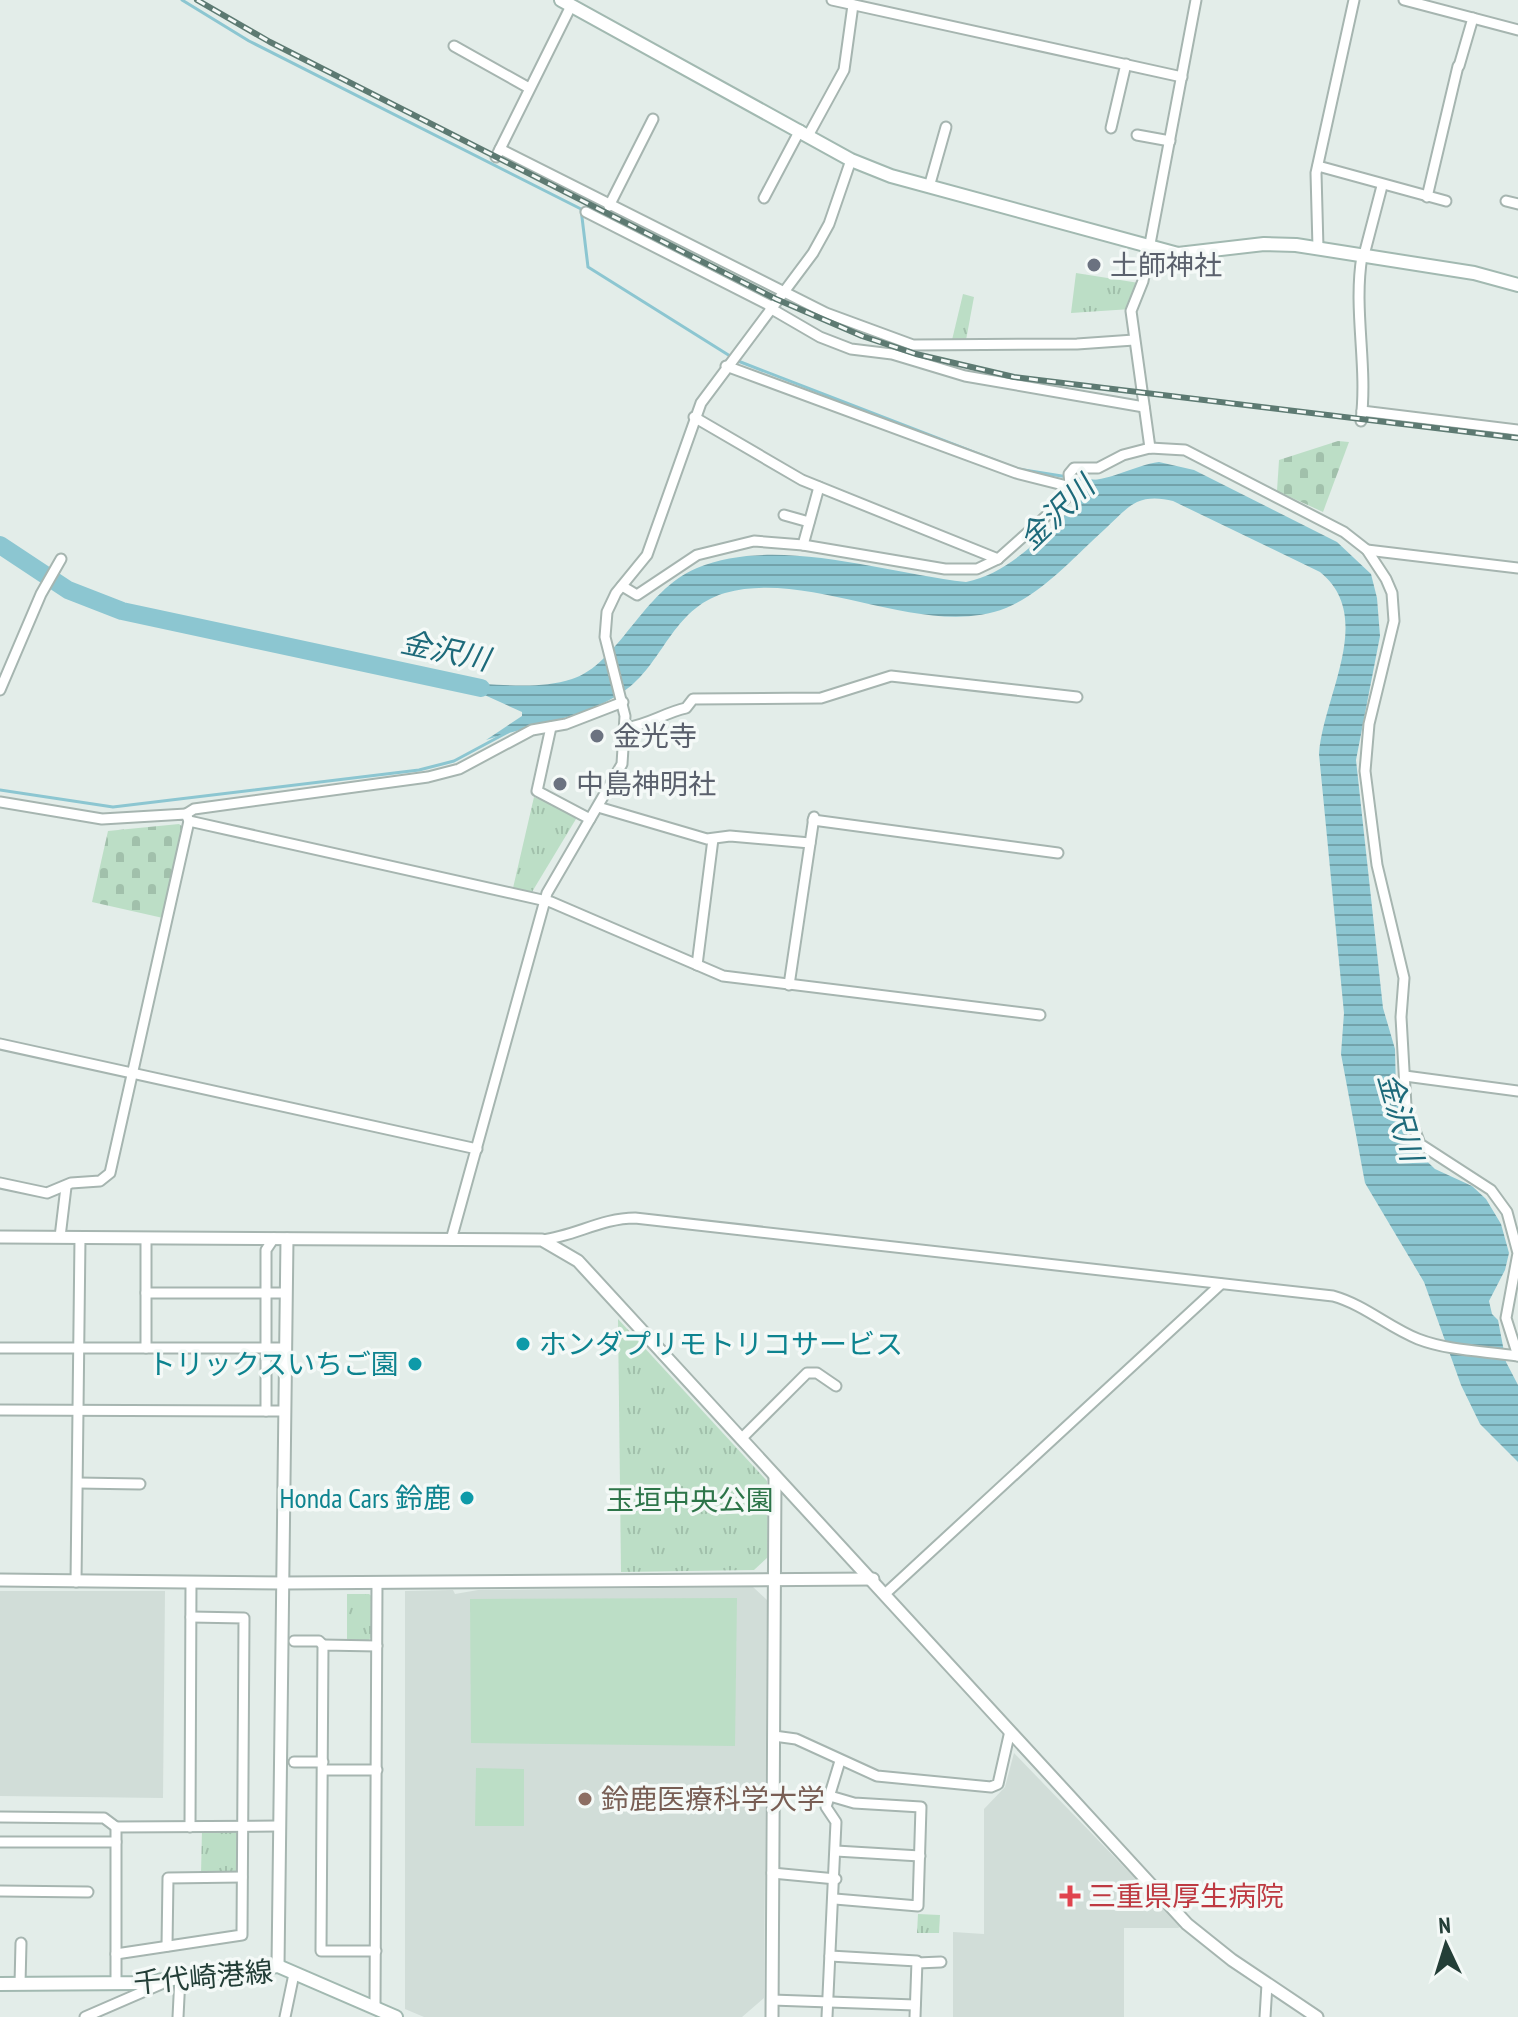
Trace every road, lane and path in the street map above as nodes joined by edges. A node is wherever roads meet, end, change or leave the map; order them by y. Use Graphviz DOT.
graph roads {
  1 [pos="832,0"];
  2 [pos="1196,0"];
  3 [pos="1354,0"];
  4 [pos="1404,0"];
  5 [pos="566,3"];
  6 [pos="853,5"];
  7 [pos="1473,18"];
  8 [pos="1518,30"];
  9 [pos="454,46"];
  10 [pos="1126,64"];
  11 [pos="1182,77"];
  12 [pos="529,88"];
  13 [pos="653,119"];
  14 [pos="946,127"];
  15 [pos="1111,128"];
  16 [pos="804,132"];
  17 [pos="1137,135"];
  18 [pos="1170,141"];
  19 [pos="851,160"];
  20 [pos="1318,166"];
  21 [pos="1382,186"];
  22 [pos="929,187"];
  23 [pos="1427,197"];
  24 [pos="764,198"];
  25 [pos="1446,201"];
  26 [pos="1506,201"];
  27 [pos="1518,204"];
  28 [pos="609,206"];
  29 [pos="586,212"];
  30 [pos="1147,247"];
  31 [pos="1318,248"];
  32 [pos="1363,256"];
  33 [pos="1518,285"];
  34 [pos="781,292"];
  35 [pos="770,307"];
  36 [pos="1134,340"];
  37 [pos="730,360"];
  38 [pos="1144,407"];
  39 [pos="694,417"];
  40 [pos="1518,430"];
  41 [pos="1150,448"];
  42 [pos="1068,480"];
  43 [pos="819,487"];
  44 [pos="784,515"];
  45 [pos="809,522"];
  46 [pos="803,545"];
  47 [pos="1367,550"];
  48 [pos="61,559"];
  49 [pos="998,559"];
  50 [pos="1518,568"];
  51 [pos="622,586"];
  52 [pos="0,690"];
  53 [pos="1077,697"];
  54 [pos="623,702"];
  55 [pos="551,727"];
  56 [pos="625,728"];
  57 [pos="0,802"];
  58 [pos="598,807"];
  59 [pos="188,818"];
  60 [pos="590,819"];
  61 [pos="713,839"];
  62 [pos="810,843"];
  63 [pos="1058,853"];
  64 [pos="545,901"];
  65 [pos="697,965"];
  66 [pos="789,985"];
  67 [pos="1040,1015"];
  68 [pos="0,1044"];
  69 [pos="133,1074"];
  70 [pos="1405,1076"];
  71 [pos="1518,1091"];
  72 [pos="477,1149"];
  73 [pos="0,1183"];
  74 [pos="66,1187"];
  75 [pos="0,1237"];
  76 [pos="60,1237"];
  77 [pos="80,1238"];
  78 [pos="146,1238"];
  79 [pos="280,1239"];
  80 [pos="451,1240"];
  81 [pos="542,1240"];
  82 [pos="1221,1284"];
  83 [pos="146,1293"];
  84 [pos="266,1293"];
  85 [pos="286,1293"];
  86 [pos="0,1348"];
  87 [pos="80,1348"];
  88 [pos="146,1348"];
  89 [pos="265,1348"];
  90 [pos="284,1348"];
  91 [pos="1516,1356"];
  92 [pos="836,1386"];
  93 [pos="0,1410"];
  94 [pos="266,1411"];
  95 [pos="284,1411"];
  96 [pos="80,1413"];
  97 [pos="741,1439"];
  98 [pos="775,1476"];
  99 [pos="78,1483"];
  100 [pos="140,1484"];
  101 [pos="774,1578"];
  102 [pos="873,1579"];
  103 [pos="0,1580"];
  104 [pos="76,1582"];
  105 [pos="191,1582"];
  106 [pos="377,1582"];
  107 [pos="284,1583"];
  108 [pos="886,1593"];
  109 [pos="191,1617"];
  110 [pos="294,1641"];
  111 [pos="323,1645"];
  112 [pos="377,1646"];
  113 [pos="1010,1731"];
  114 [pos="774,1736"];
  115 [pos="840,1761"];
  116 [pos="294,1762"];
  117 [pos="323,1766"];
  118 [pos="377,1770"];
  119 [pos="830,1796"];
  120 [pos="0,1817"];
  121 [pos="278,1826"];
  122 [pos="116,1827"];
  123 [pos="190,1827"];
  124 [pos="243,1827"];
  125 [pos="0,1842"];
  126 [pos="116,1842"];
  127 [pos="836,1851"];
  128 [pos="920,1856"];
  129 [pos="772,1873"];
  130 [pos="242,1877"];
  131 [pos="836,1879"];
  132 [pos="0,1891"];
  133 [pos="88,1892"];
  134 [pos="835,1899"];
  135 [pos="21,1943"];
  136 [pos="167,1946"];
  137 [pos="376,1951"];
  138 [pos="116,1954"];
  139 [pos="830,1956"];
  140 [pos="941,1962"];
  141 [pos="917,1963"];
  142 [pos="278,1966"];
  143 [pos="294,1974"];
  144 [pos="177,1978"];
  145 [pos="116,1983"];
  146 [pos="0,1984"];
  147 [pos="20,1984"];
  148 [pos="1267,1984"];
  149 [pos="772,2000"];
  150 [pos="827,2002"];
  151 [pos="915,2005"];
  152 [pos="375,2007"];
  153 [pos="85,2017"];
  154 [pos="178,2017"];
  155 [pos="285,2017"];
  156 [pos="396,2017"];
  157 [pos="772,2017"];
  158 [pos="827,2017"];
  159 [pos="915,2017"];
  160 [pos="1265,2017"];
  161 [pos="1317,2017"];
  1 -- 6 [label="street"];
  2 -- 11 [label="street"];
  3 -- 20 [label="street"];
  4 -- 7 [label="street"];
  5 -- 12 [label="street"];
  5 -- 16 [label="main road"];
  6 -- 10 [label="street"];
  6 -- 16 [label="street"];
  7 -- 8 [label="street"];
  7 -- 23 [label="street"];
  9 -- 12 [label="street"];
  10 -- 11 [label="street"];
  10 -- 15 [label="street"];
  11 -- 18 [label="street"];
  12 -- 28 [label="street"];
  13 -- 28 [label="street"];
  14 -- 22 [label="street"];
  16 -- 19 [label="main road"];
  16 -- 24 [label="street"];
  17 -- 18 [label="street"];
  18 -- 30 [label="street"];
  19 -- 22 [label="main road"];
  19 -- 34 [label="street"];
  20 -- 21 [label="street"];
  20 -- 31 [label="street"];
  21 -- 23 [label="street"];
  21 -- 32 [label="street"];
  22 -- 30 [label="main road"];
  23 -- 25 [label="street"];
  26 -- 27 [label="street"];
  28 -- 34 [label="street"];
  29 -- 35 [label="street"];
  30 -- 31 [label="main road"];
  30 -- 36 [label="street"];
  31 -- 32 [label="main road"];
  32 -- 33 [label="main road"];
  32 -- 40 [label="street"];
  34 -- 35 [label="street"];
  34 -- 36 [label="street"];
  35 -- 37 [label="street"];
  35 -- 38 [label="street"];
  36 -- 38 [label="street"];
  37 -- 39 [label="street"];
  37 -- 42 [label="street"];
  38 -- 41 [label="street"];
  39 -- 43 [label="street"];
  39 -- 51 [label="street"];
  41 -- 42 [label="street"];
  41 -- 47 [label="street"];
  42 -- 49 [label="street"];
  43 -- 45 [label="street"];
  43 -- 49 [label="street"];
  44 -- 45 [label="street"];
  45 -- 46 [label="street"];
  46 -- 49 [label="street"];
  46 -- 51 [label="street"];
  47 -- 50 [label="street"];
  47 -- 70 [label="street"];
  48 -- 52 [label="street"];
  51 -- 54 [label="street"];
  53 -- 56 [label="street"];
  54 -- 55 [label="street"];
  54 -- 56 [label="street"];
  55 -- 59 [label="street"];
  55 -- 60 [label="street"];
  56 -- 58 [label="street"];
  57 -- 59 [label="street"];
  58 -- 60 [label="street"];
  58 -- 61 [label="street"];
  59 -- 64 [label="street"];
  59 -- 69 [label="street"];
  60 -- 64 [label="street"];
  61 -- 62 [label="street"];
  61 -- 65 [label="street"];
  62 -- 63 [label="street"];
  62 -- 66 [label="street"];
  64 -- 65 [label="street"];
  64 -- 72 [label="street"];
  65 -- 66 [label="street"];
  66 -- 67 [label="street"];
  68 -- 69 [label="street"];
  69 -- 72 [label="street"];
  69 -- 74 [label="street"];
  70 -- 71 [label="street"];
  70 -- 91 [label="street"];
  72 -- 80 [label="street"];
  73 -- 74 [label="street"];
  74 -- 76 [label="street"];
  75 -- 76 [label="street"];
  76 -- 77 [label="street"];
  77 -- 78 [label="street"];
  77 -- 87 [label="street"];
  78 -- 79 [label="street"];
  78 -- 83 [label="street"];
  79 -- 80 [label="street"];
  79 -- 84 [label="street"];
  79 -- 85 [label="street"];
  80 -- 81 [label="street"];
  81 -- 82 [label="street"];
  81 -- 97 [label="street"];
  82 -- 91 [label="street"];
  82 -- 108 [label="street"];
  83 -- 84 [label="street"];
  83 -- 88 [label="street"];
  84 -- 85 [label="street"];
  84 -- 89 [label="street"];
  85 -- 90 [label="street"];
  86 -- 87 [label="street"];
  87 -- 88 [label="street"];
  87 -- 96 [label="street"];
  88 -- 89 [label="street"];
  89 -- 90 [label="street"];
  89 -- 94 [label="street"];
  90 -- 95 [label="street"];
  92 -- 97 [label="street"];
  93 -- 96 [label="street"];
  94 -- 95 [label="street"];
  94 -- 96 [label="street"];
  95 -- 107 [label="street"];
  96 -- 99 [label="street"];
  97 -- 98 [label="street"];
  98 -- 101 [label="street"];
  98 -- 102 [label="street"];
  99 -- 100 [label="street"];
  99 -- 104 [label="street"];
  101 -- 102 [label="street"];
  101 -- 106 [label="street"];
  101 -- 114 [label="street"];
  102 -- 108 [label="street"];
  103 -- 104 [label="street"];
  104 -- 105 [label="street"];
  105 -- 107 [label="street"];
  105 -- 109 [label="street"];
  106 -- 107 [label="street"];
  106 -- 112 [label="street"];
  107 -- 121 [label="street"];
  108 -- 113 [label="street"];
  109 -- 123 [label="street"];
  109 -- 124 [label="street"];
  110 -- 111 [label="street"];
  111 -- 112 [label="street"];
  111 -- 117 [label="street"];
  112 -- 118 [label="street"];
  113 -- 115 [label="street"];
  113 -- 148 [label="street"];
  114 -- 115 [label="street"];
  114 -- 129 [label="street"];
  115 -- 119 [label="street"];
  116 -- 117 [label="street"];
  117 -- 118 [label="street"];
  117 -- 137 [label="street"];
  118 -- 137 [label="street"];
  119 -- 127 [label="street"];
  119 -- 128 [label="street"];
  120 -- 122 [label="street"];
  121 -- 124 [label="street"];
  121 -- 142 [label="street"];
  122 -- 123 [label="street"];
  122 -- 126 [label="street"];
  123 -- 124 [label="street"];
  124 -- 130 [label="street"];
  125 -- 126 [label="street"];
  126 -- 138 [label="street"];
  127 -- 128 [label="street"];
  127 -- 131 [label="street"];
  128 -- 134 [label="street"];
  129 -- 131 [label="street"];
  129 -- 149 [label="street"];
  130 -- 136 [label="street"];
  130 -- 136 [label="street"];
  131 -- 134 [label="street"];
  132 -- 133 [label="street"];
  134 -- 139 [label="street"];
  135 -- 147 [label="street"];
  136 -- 138 [label="street"];
  137 -- 152 [label="street"];
  138 -- 145 [label="street"];
  139 -- 141 [label="street"];
  139 -- 150 [label="street"];
  140 -- 141 [label="street"];
  141 -- 151 [label="street"];
  142 -- 143 [label="main road, 千代崎港線"];
  142 -- 144 [label="main road, 千代崎港線"];
  143 -- 152 [label="main road, 千代崎港線"];
  143 -- 155 [label="street"];
  144 -- 145 [label="main road, 千代崎港線"];
  144 -- 153 [label="street"];
  144 -- 154 [label="street"];
  145 -- 147 [label="main road, 千代崎港線"];
  146 -- 147 [label="main road, 千代崎港線"];
  148 -- 160 [label="street"];
  148 -- 161 [label="street"];
  149 -- 150 [label="street"];
  149 -- 157 [label="street"];
  150 -- 151 [label="street"];
  150 -- 158 [label="street"];
  151 -- 159 [label="street"];
  152 -- 156 [label="main road, 千代崎港線"];
}
